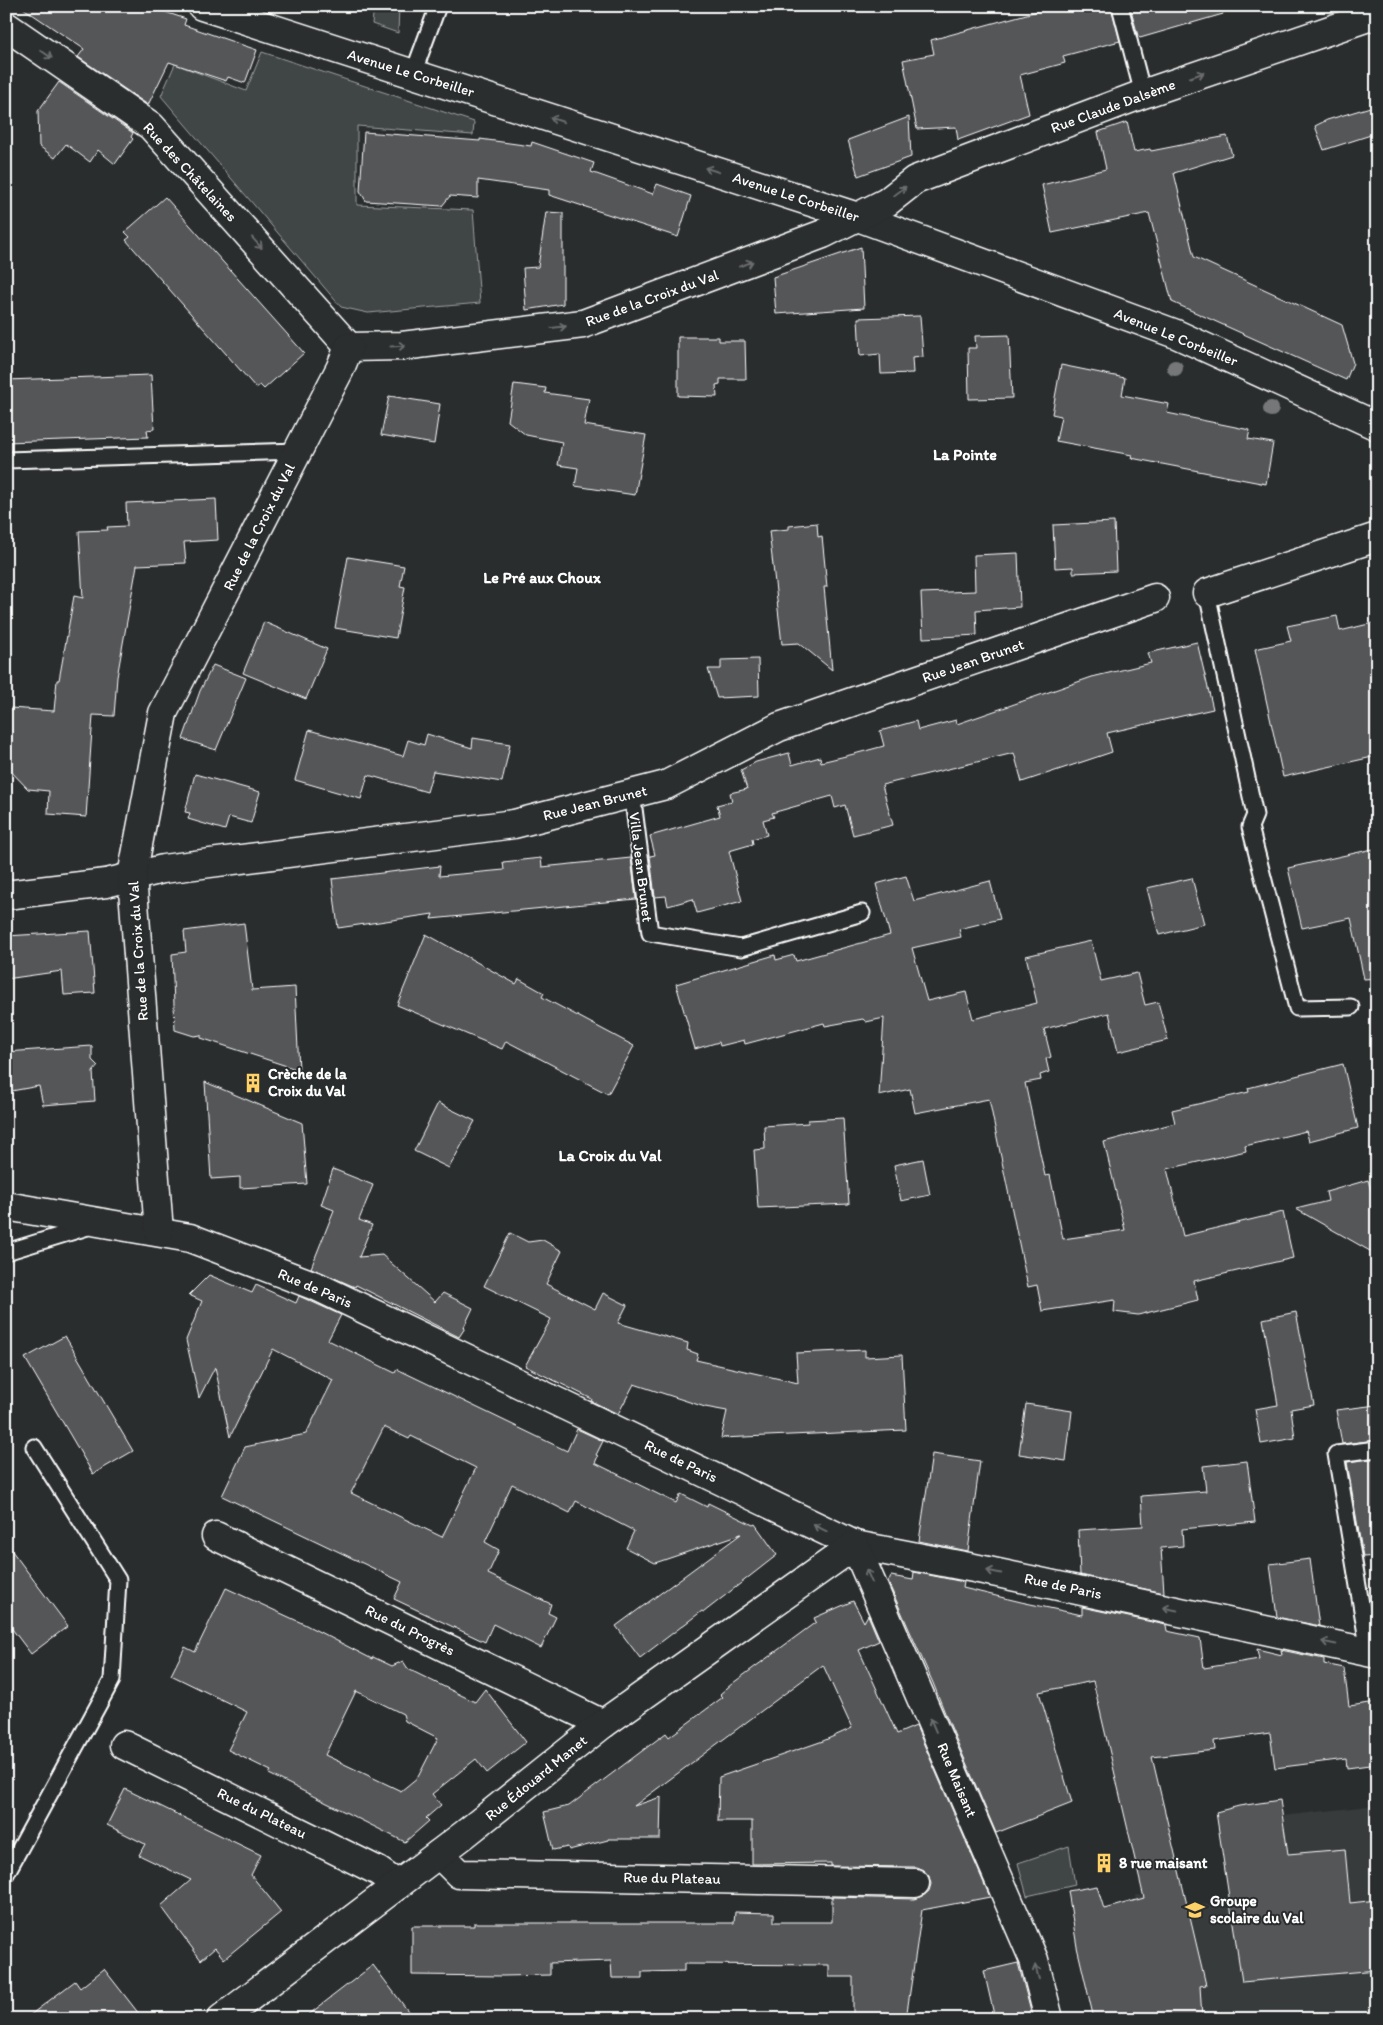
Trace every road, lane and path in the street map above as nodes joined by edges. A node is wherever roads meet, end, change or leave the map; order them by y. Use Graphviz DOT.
graph roads {
  1 [pos="202,6"];
  2 [pos="438,6"];
  3 [pos="1120,6"];
  4 [pos="253,14"];
  5 [pos="1377,14"];
  6 [pos="6,26"];
  7 [pos="413,74"];
  8 [pos="1144,94"];
  9 [pos="858,217"];
  10 [pos="349,347"];
  11 [pos="1377,426"];
  12 [pos="298,451"];
  13 [pos="6,460"];
  14 [pos="1377,537"];
  15 [pos="1207,593"];
  16 [pos="1155,598"];
  17 [pos="632,793"];
  18 [pos="132,876"];
  19 [pos="6,895"];
  20 [pos="862,913"];
  21 [pos="1351,1007"];
  22 [pos="6,1206"];
  23 [pos="101,1222"];
  24 [pos="159,1232"];
  25 [pos="6,1252"];
  26 [pos="34,1447"];
  27 [pos="1377,1449"];
  28 [pos="216,1536"];
  29 [pos="856,1545"];
  30 [pos="1373,1653"];
  31 [pos="603,1724"];
  32 [pos="124,1745"];
  33 [pos="439,1854"];
  34 [pos="6,1874"];
  35 [pos="915,1883"];
  36 [pos="398,1885"];
  37 [pos="221,2019"];
  38 [pos="1050,2019"];
  1 -- 4 [label="street, Avenue Le Corbeiller"];
  2 -- 7 [label="lane"];
  3 -- 8 [label="lane"];
  4 -- 7 [label="street, Avenue Le Corbeiller"];
  8 -- 5 [label="street, Rue Claude Dalsème, one-way"];
  6 -- 10 [label="street, Rue des Châtelaines, one-way"];
  9 -- 7 [label="street, Avenue Le Corbeiller, one-way"];
  9 -- 8 [label="street, Rue Claude Dalsème, one-way"];
  10 -- 9 [label="street, Rue de la Croix du Val, one-way"];
  9 -- 11 [label="street, Avenue Le Corbeiller"];
  10 -- 12 [label="street, Rue de la Croix du Val"];
  12 -- 13 [label="lane"];
  12 -- 18 [label="street, Rue de la Croix du Val"];
  14 -- 15 [label="street"];
  15 -- 21 [label="lane"];
  16 -- 17 [label="street, Rue Jean Brunet"];
  17 -- 18 [label="street, Rue Jean Brunet"];
  17 -- 20 [label="lane, Villa Jean Brunet"];
  18 -- 19 [label="street, Rue Jean Brunet"];
  18 -- 24 [label="street, Rue de la Croix du Val"];
  22 -- 23 [label="street, Rue de Paris"];
  23 -- 24 [label="street, Rue de Paris"];
  23 -- 25 [label="lane"];
  29 -- 24 [label="street, Rue de Paris, one-way"];
  26 -- 34 [label="lane"];
  27 -- 30 [label="lane"];
  28 -- 31 [label="street, Rue du Progrès"];
  30 -- 29 [label="street, Rue de Paris, one-way"];
  29 -- 31 [label="street, Rue Édouard Manet"];
  38 -- 29 [label="street, Rue Maisant, one-way"];
  31 -- 33 [label="street, Rue Édouard Manet"];
  32 -- 36 [label="street, Rue du Plateau"];
  33 -- 35 [label="street, Rue du Plateau"];
  33 -- 36 [label="street, Rue Édouard Manet"];
  36 -- 37 [label="street, Rue Édouard Manet"];
}
